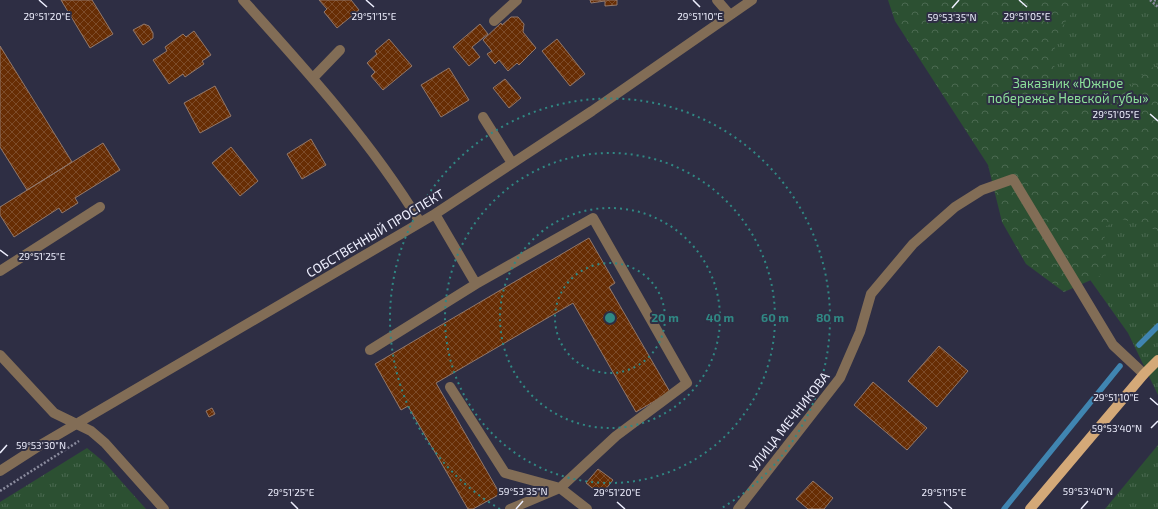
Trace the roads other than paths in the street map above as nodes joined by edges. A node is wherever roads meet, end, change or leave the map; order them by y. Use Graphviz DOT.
graph roads {
  1 [pos="243,0"];
  2 [pos="517,0"];
  3 [pos="718,0"];
  4 [pos="752,0"];
  5 [pos="730,15"];
  6 [pos="494,21"];
  7 [pos="340,50"];
  8 [pos="313,78"];
  9 [pos="483,117"];
  10 [pos="512,163"];
  11 [pos="100,207"];
  12 [pos="434,214"];
  13 [pos="420,222"];
  14 [pos="0,271"];
  15 [pos="476,284"];
  16 [pos="370,350"];
  17 [pos="0,355"];
  18 [pos="1158,360"];
  19 [pos="1144,374"];
  20 [pos="450,387"];
  21 [pos="77,424"];
  22 [pos="0,471"];
  23 [pos="560,488"];
  24 [pos="164,509"];
  25 [pos="510,509"];
  26 [pos="587,509"];
  27 [pos="738,509"];
  28 [pos="1030,509"];
  1 -- 8 [label="street"];
  2 -- 6 [label="street"];
  3 -- 5 [label="street"];
  4 -- 5 [label="street, СОБСТВЕННЫЙ ПРОСПЕКТ"];
  5 -- 10 [label="street, СОБСТВЕННЫЙ ПРОСПЕКТ"];
  7 -- 8 [label="street"];
  8 -- 13 [label="street"];
  9 -- 10 [label="street"];
  10 -- 12 [label="street, СОБСТВЕННЫЙ ПРОСПЕКТ"];
  11 -- 14 [label="street"];
  12 -- 13 [label="street, СОБСТВЕННЫЙ ПРОСПЕКТ"];
  12 -- 15 [label="street"];
  13 -- 21 [label="street, СОБСТВЕННЫЙ ПРОСПЕКТ"];
  15 -- 16 [label="street"];
  15 -- 23 [label="street"];
  17 -- 21 [label="street"];
  18 -- 19 [label="main road"];
  19 -- 27 [label="street, УЛИЦА МЕЧНИКОВА"];
  19 -- 28 [label="main road"];
  20 -- 23 [label="street"];
  21 -- 22 [label="street, СОБСТВЕННЫЙ ПРОСПЕКТ"];
  21 -- 24 [label="street"];
  23 -- 25 [label="street"];
  23 -- 26 [label="street"];
}
